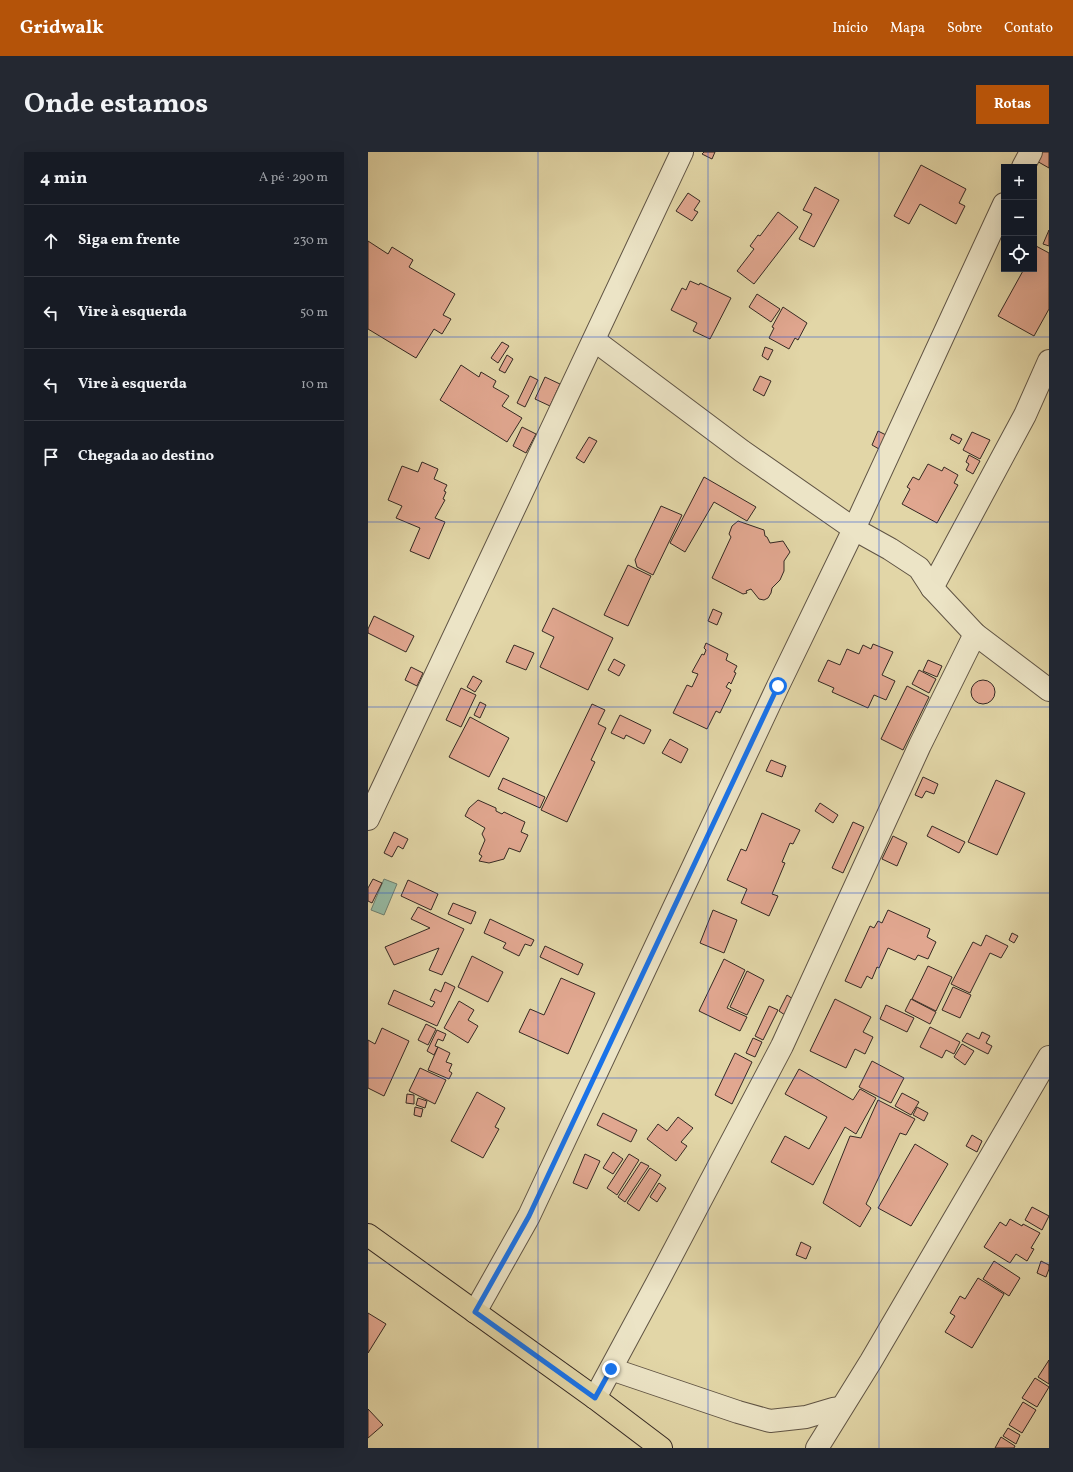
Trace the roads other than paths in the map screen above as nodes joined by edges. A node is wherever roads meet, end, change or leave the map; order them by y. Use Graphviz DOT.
graph roads {
  1 [pos="682,152"];
  2 [pos="1031,152"];
  3 [pos="1025,164"];
  4 [pos="1001,210"];
  5 [pos="594,340"];
  6 [pos="1049,361"];
  7 [pos="854,529"];
  8 [pos="932,588"];
  9 [pos="975,634"];
  10 [pos="1049,690"];
  11 [pos="368,819"];
  12 [pos="1049,1057"];
  13 [pos="368,1235"];
  14 [pos="475,1312"];
  15 [pos="611,1369"];
  16 [pos="595,1398"];
  17 [pos="841,1408"];
  18 [pos="661,1448"];
  19 [pos="817,1448"];
  1 -- 5 [label="street"];
  2 -- 3 [label="street"];
  4 -- 7 [label="street"];
  5 -- 7 [label="street"];
  5 -- 11 [label="street"];
  6 -- 8 [label="street"];
  7 -- 8 [label="street"];
  7 -- 14 [label="street"];
  8 -- 9 [label="street"];
  9 -- 10 [label="street"];
  9 -- 15 [label="street"];
  12 -- 17 [label="street"];
  13 -- 14 [label="main road"];
  14 -- 16 [label="main road"];
  15 -- 16 [label="street"];
  15 -- 17 [label="street"];
  16 -- 18 [label="main road"];
  17 -- 19 [label="street"];
}
